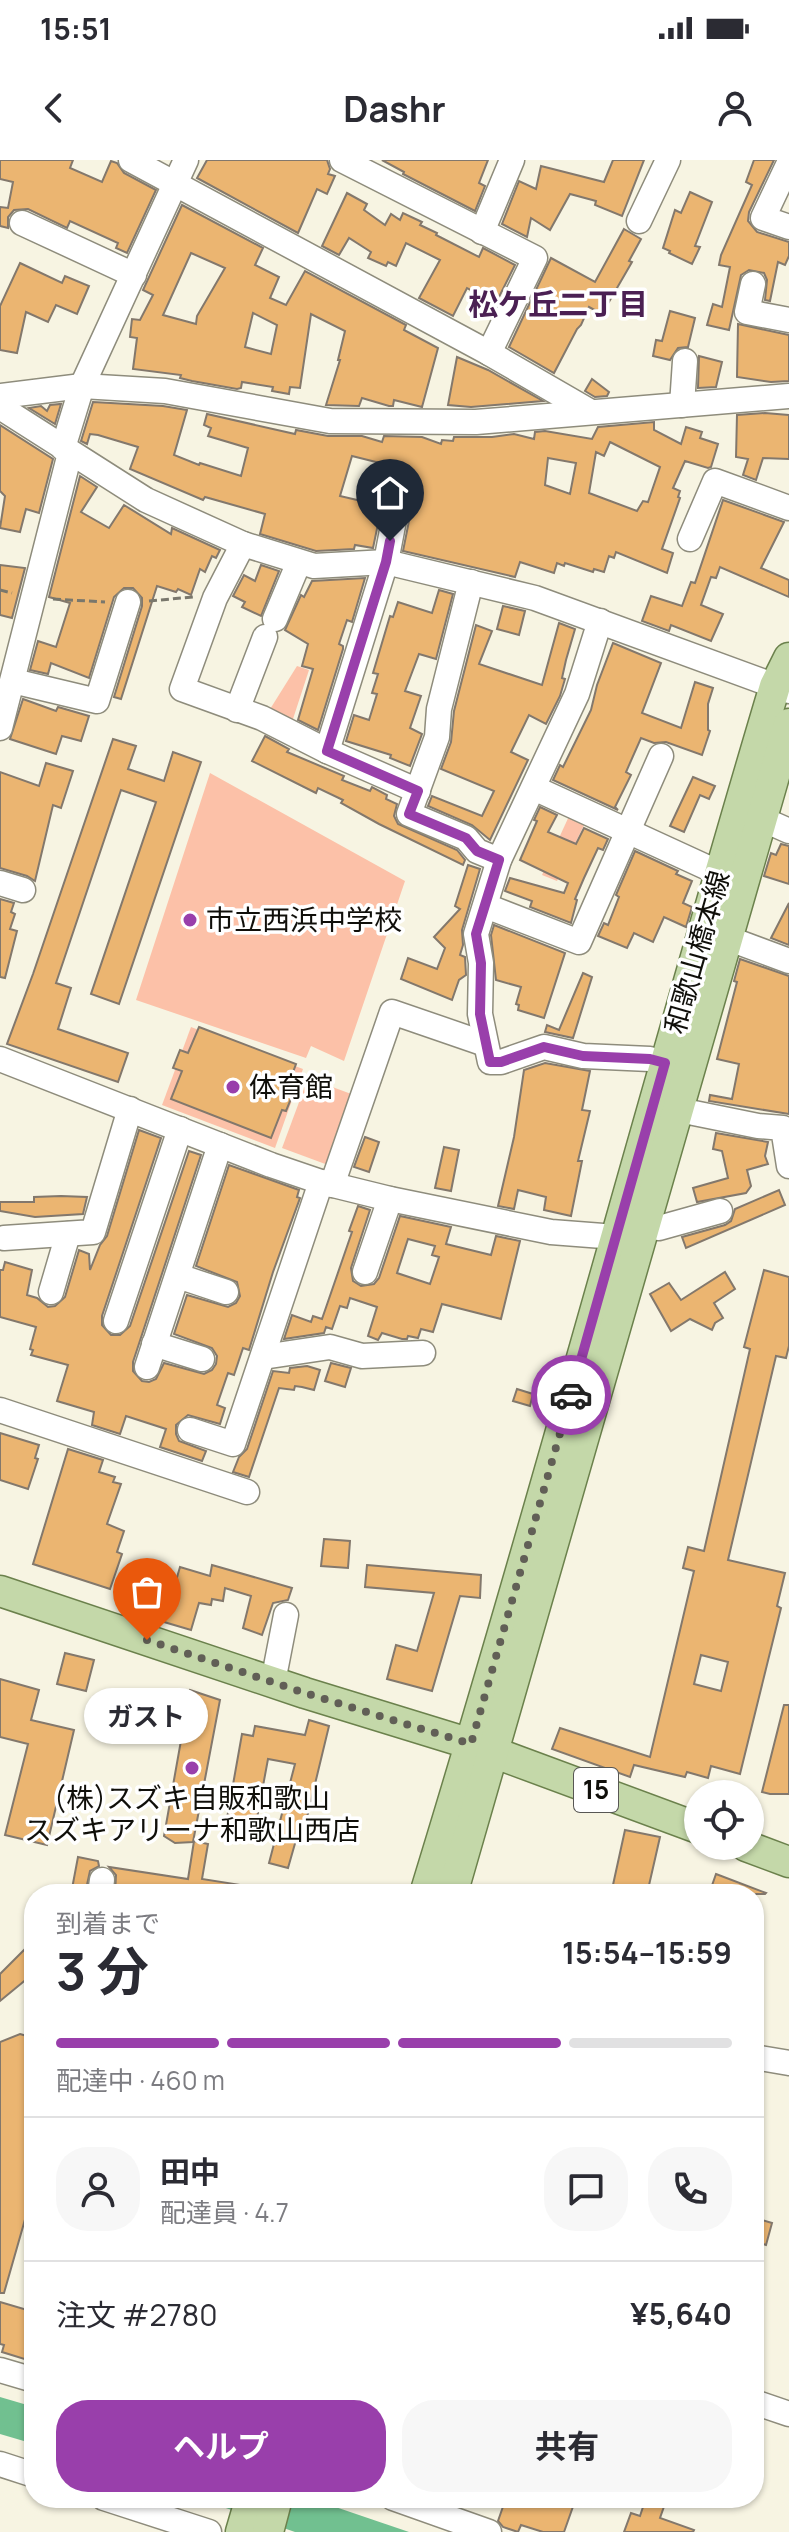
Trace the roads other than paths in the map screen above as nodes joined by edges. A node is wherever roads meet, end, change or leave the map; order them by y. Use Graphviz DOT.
graph roads {
  1 [pos="131,160"];
  2 [pos="186,160"];
  3 [pos="342,160"];
  4 [pos="512,160"];
  5 [pos="668,160"];
  6 [pos="789,163"];
  7 [pos="175,184"];
  8 [pos="639,221"];
  9 [pos="22,223"];
  10 [pos="789,227"];
  11 [pos="482,232"];
  12 [pos="134,275"];
  13 [pos="753,284"];
  14 [pos="789,320"];
  15 [pos="489,353"];
  16 [pos="685,361"];
  17 [pos="82,386"];
  18 [pos="0,396"];
  19 [pos="789,396"];
  20 [pos="682,405"];
  21 [pos="0,407"];
  22 [pos="589,411"];
  23 [pos="67,451"];
  24 [pos="398,499"];
  25 [pos="789,508"];
  26 [pos="690,539"];
  27 [pos="243,544"];
  28 [pos="299,562"];
  29 [pos="386,562"];
  30 [pos="471,582"];
  31 [pos="128,602"];
  32 [pos="600,621"];
  33 [pos="789,658"];
  34 [pos="13,681"];
  35 [pos="782,689"];
  36 [pos="237,710"];
  37 [pos="789,724"];
  38 [pos="0,728"];
  39 [pos="327,751"];
  40 [pos="661,756"];
  41 [pos="534,788"];
  42 [pos="418,791"];
  43 [pos="775,825"];
  44 [pos="630,831"];
  45 [pos="499,860"];
  46 [pos="719,873"];
  47 [pos="486,906"];
  48 [pos="727,938"];
  49 [pos="789,961"];
  50 [pos="485,1044"];
  51 [pos="0,1059"];
  52 [pos="665,1063"];
  53 [pos="135,1107"];
  54 [pos="679,1110"];
  55 [pos="180,1129"];
  56 [pos="220,1145"];
  57 [pos="789,1166"];
  58 [pos="327,1183"];
  59 [pos="390,1199"];
  60 [pos="720,1211"];
  61 [pos="68,1234"];
  62 [pos="634,1236"];
  63 [pos="4,1238"];
  64 [pos="365,1272"];
  65 [pos="178,1276"];
  66 [pos="51,1292"];
  67 [pos="226,1292"];
  68 [pos="116,1321"];
  69 [pos="423,1353"];
  70 [pos="263,1357"];
  71 [pos="202,1359"];
  72 [pos="0,1410"];
  73 [pos="190,1430"];
  74 [pos="247,1492"];
  75 [pos="0,1591"];
  76 [pos="286,1615"];
  77 [pos="273,1682"];
  78 [pos="483,1748"];
  79 [pos="684,1823"];
  80 [pos="764,1853"];
  81 [pos="789,1862"];
  82 [pos="429,1884"];
  83 [pos="454,1884"];
  84 [pos="764,2059"];
  85 [pos="789,2063"];
  86 [pos="0,2370"];
  87 [pos="24,2377"];
  88 [pos="764,2405"];
  89 [pos="789,2414"];
  90 [pos="0,2464"];
  91 [pos="24,2472"];
  92 [pos="135,2508"];
  93 [pos="248,2508"];
  94 [pos="274,2508"];
  95 [pos="421,2508"];
  96 [pos="209,2532"];
  97 [pos="241,2532"];
  98 [pos="268,2532"];
  99 [pos="489,2532"];
  1 -- 7 [label="street"];
  2 -- 7 [label="street"];
  3 -- 11 [label="street"];
  4 -- 11 [label="street"];
  5 -- 8 [label="street"];
  6 -- 10 [label="street"];
  7 -- 12 [label="street"];
  7 -- 15 [label="street"];
  9 -- 12 [label="street"];
  11 -- 15 [label="street"];
  12 -- 17 [label="street"];
  13 -- 14 [label="street"];
  15 -- 22 [label="street"];
  16 -- 20 [label="street"];
  17 -- 18 [label="street"];
  17 -- 22 [label="street"];
  17 -- 23 [label="street"];
  19 -- 20 [label="street"];
  20 -- 22 [label="street"];
  21 -- 23 [label="street"];
  23 -- 27 [label="street"];
  23 -- 34 [label="street"];
  24 -- 29 [label="street"];
  25 -- 26 [label="street"];
  27 -- 28 [label="street"];
  27 -- 36 [label="street"];
  28 -- 29 [label="street"];
  28 -- 36 [label="street"];
  29 -- 30 [label="street"];
  29 -- 39 [label="street"];
  30 -- 32 [label="street"];
  30 -- 42 [label="street"];
  31 -- 34 [label="street"];
  32 -- 35 [label="street"];
  32 -- 41 [label="street"];
  33 -- 35 [label="main road, 和歌山橋本線"];
  34 -- 38 [label="street"];
  35 -- 46 [label="main road, 和歌山橋本線"];
  36 -- 39 [label="street"];
  37 -- 43 [label="main road, 和歌山橋本線"];
  39 -- 42 [label="street"];
  40 -- 44 [label="street"];
  41 -- 44 [label="street"];
  41 -- 45 [label="street"];
  42 -- 45 [label="street"];
  43 -- 48 [label="main road, 和歌山橋本線"];
  44 -- 46 [label="street"];
  44 -- 47 [label="street"];
  45 -- 47 [label="street"];
  46 -- 52 [label="main road, 和歌山橋本線"];
  47 -- 50 [label="street"];
  48 -- 49 [label="street"];
  48 -- 54 [label="main road, 和歌山橋本線"];
  50 -- 52 [label="street"];
  50 -- 58 [label="street"];
  51 -- 53 [label="street"];
  52 -- 62 [label="main road, 和歌山橋本線"];
  53 -- 55 [label="street"];
  53 -- 61 [label="street"];
  54 -- 57 [label="street"];
  54 -- 62 [label="main road, 和歌山橋本線"];
  55 -- 56 [label="street"];
  55 -- 68 [label="street"];
  56 -- 58 [label="street"];
  56 -- 65 [label="street"];
  58 -- 59 [label="street"];
  58 -- 70 [label="street"];
  59 -- 62 [label="street"];
  59 -- 64 [label="street"];
  60 -- 62 [label="street"];
  61 -- 63 [label="street"];
  61 -- 66 [label="street"];
  62 -- 78 [label="main road, 和歌山橋本線"];
  65 -- 67 [label="street"];
  65 -- 71 [label="street"];
  69 -- 70 [label="street"];
  70 -- 73 [label="street"];
  72 -- 74 [label="street"];
  75 -- 77 [label="main road, 15"];
  76 -- 77 [label="street"];
  77 -- 78 [label="main road, 15"];
  78 -- 79 [label="main road, 15"];
  78 -- 82 [label="main road, 和歌山橋本線"];
  78 -- 83 [label="main road, 和歌山橋本線"];
  80 -- 81 [label="main road"];
  84 -- 85 [label="street"];
  86 -- 87 [label="street"];
  88 -- 89 [label="street"];
  90 -- 91 [label="street"];
  92 -- 96 [label="street"];
  93 -- 97 [label="main road"];
  94 -- 98 [label="main road"];
  95 -- 99 [label="street"];
}
